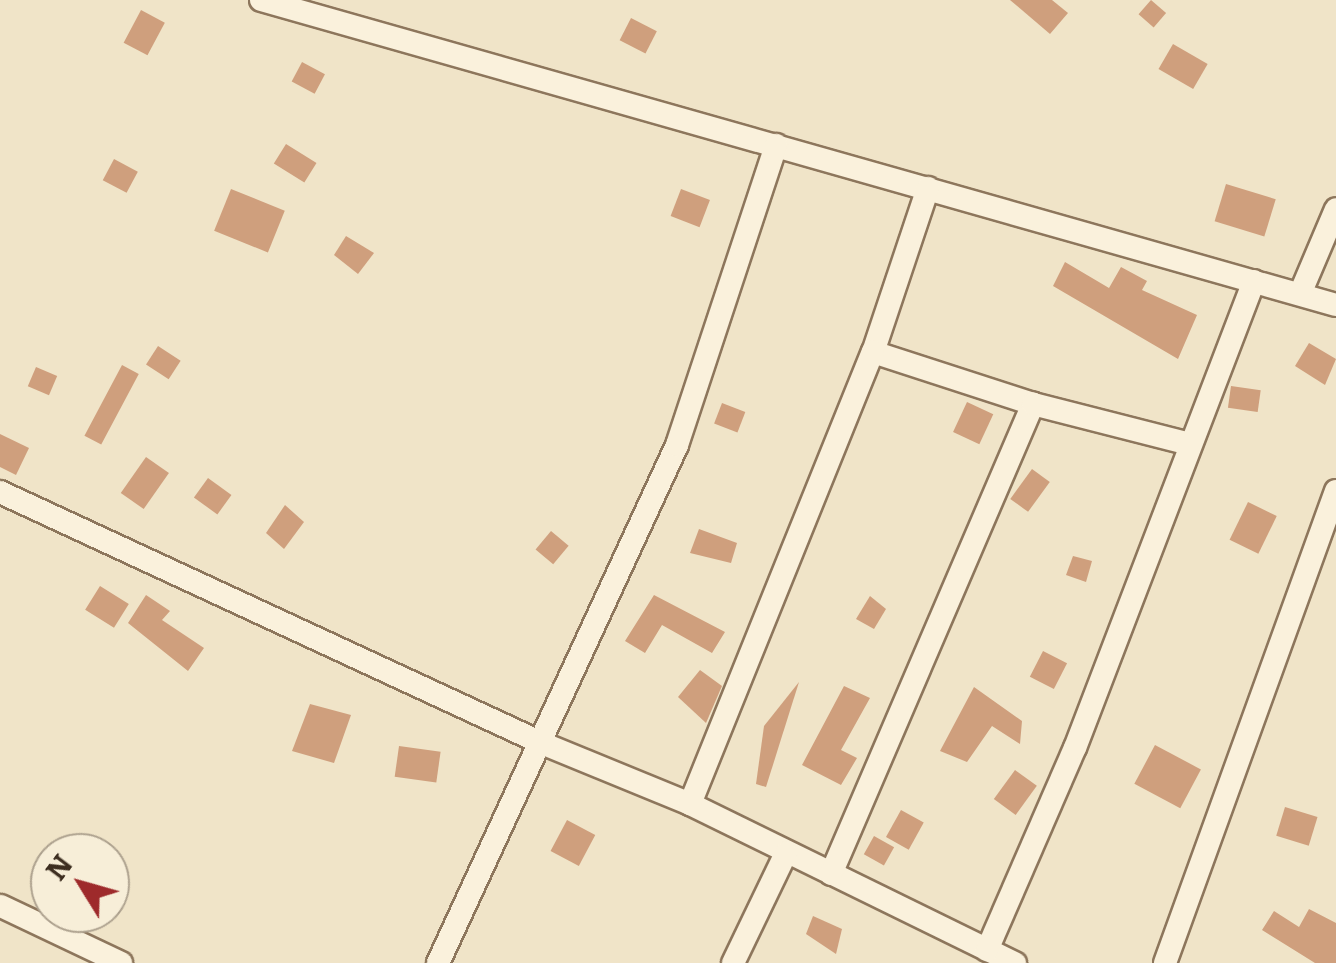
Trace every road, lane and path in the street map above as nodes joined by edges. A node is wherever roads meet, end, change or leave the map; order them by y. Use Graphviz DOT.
graph roads {
  1 [pos="261,0"];
  2 [pos="776,144"];
  3 [pos="928,188"];
  4 [pos="1336,209"];
  5 [pos="1254,281"];
  6 [pos="1300,294"];
  7 [pos="1336,305"];
  8 [pos="874,352"];
  9 [pos="1033,404"];
  10 [pos="1190,444"];
  11 [pos="1336,490"];
  12 [pos="0,492"];
  13 [pos="544,744"];
  14 [pos="690,804"];
  15 [pos="786,853"];
  16 [pos="831,874"];
  17 [pos="1,906"];
  18 [pos="988,950"];
  19 [pos="121,963"];
  20 [pos="438,963"];
  21 [pos="733,963"];
  22 [pos="1015,963"];
  23 [pos="1165,963"];
  1 -- 2 [label="street"];
  2 -- 3 [label="street"];
  2 -- 13 [label="street"];
  3 -- 5 [label="street"];
  3 -- 8 [label="street"];
  4 -- 6 [label="street"];
  5 -- 6 [label="street"];
  5 -- 10 [label="street"];
  6 -- 7 [label="street"];
  8 -- 9 [label="street"];
  8 -- 14 [label="street"];
  9 -- 10 [label="street"];
  9 -- 16 [label="street"];
  10 -- 18 [label="street"];
  11 -- 23 [label="street"];
  12 -- 13 [label="street"];
  13 -- 14 [label="street"];
  13 -- 20 [label="street"];
  14 -- 15 [label="street"];
  15 -- 16 [label="street"];
  15 -- 21 [label="street"];
  16 -- 18 [label="street"];
  17 -- 19 [label="street"];
  18 -- 22 [label="street"];
}
